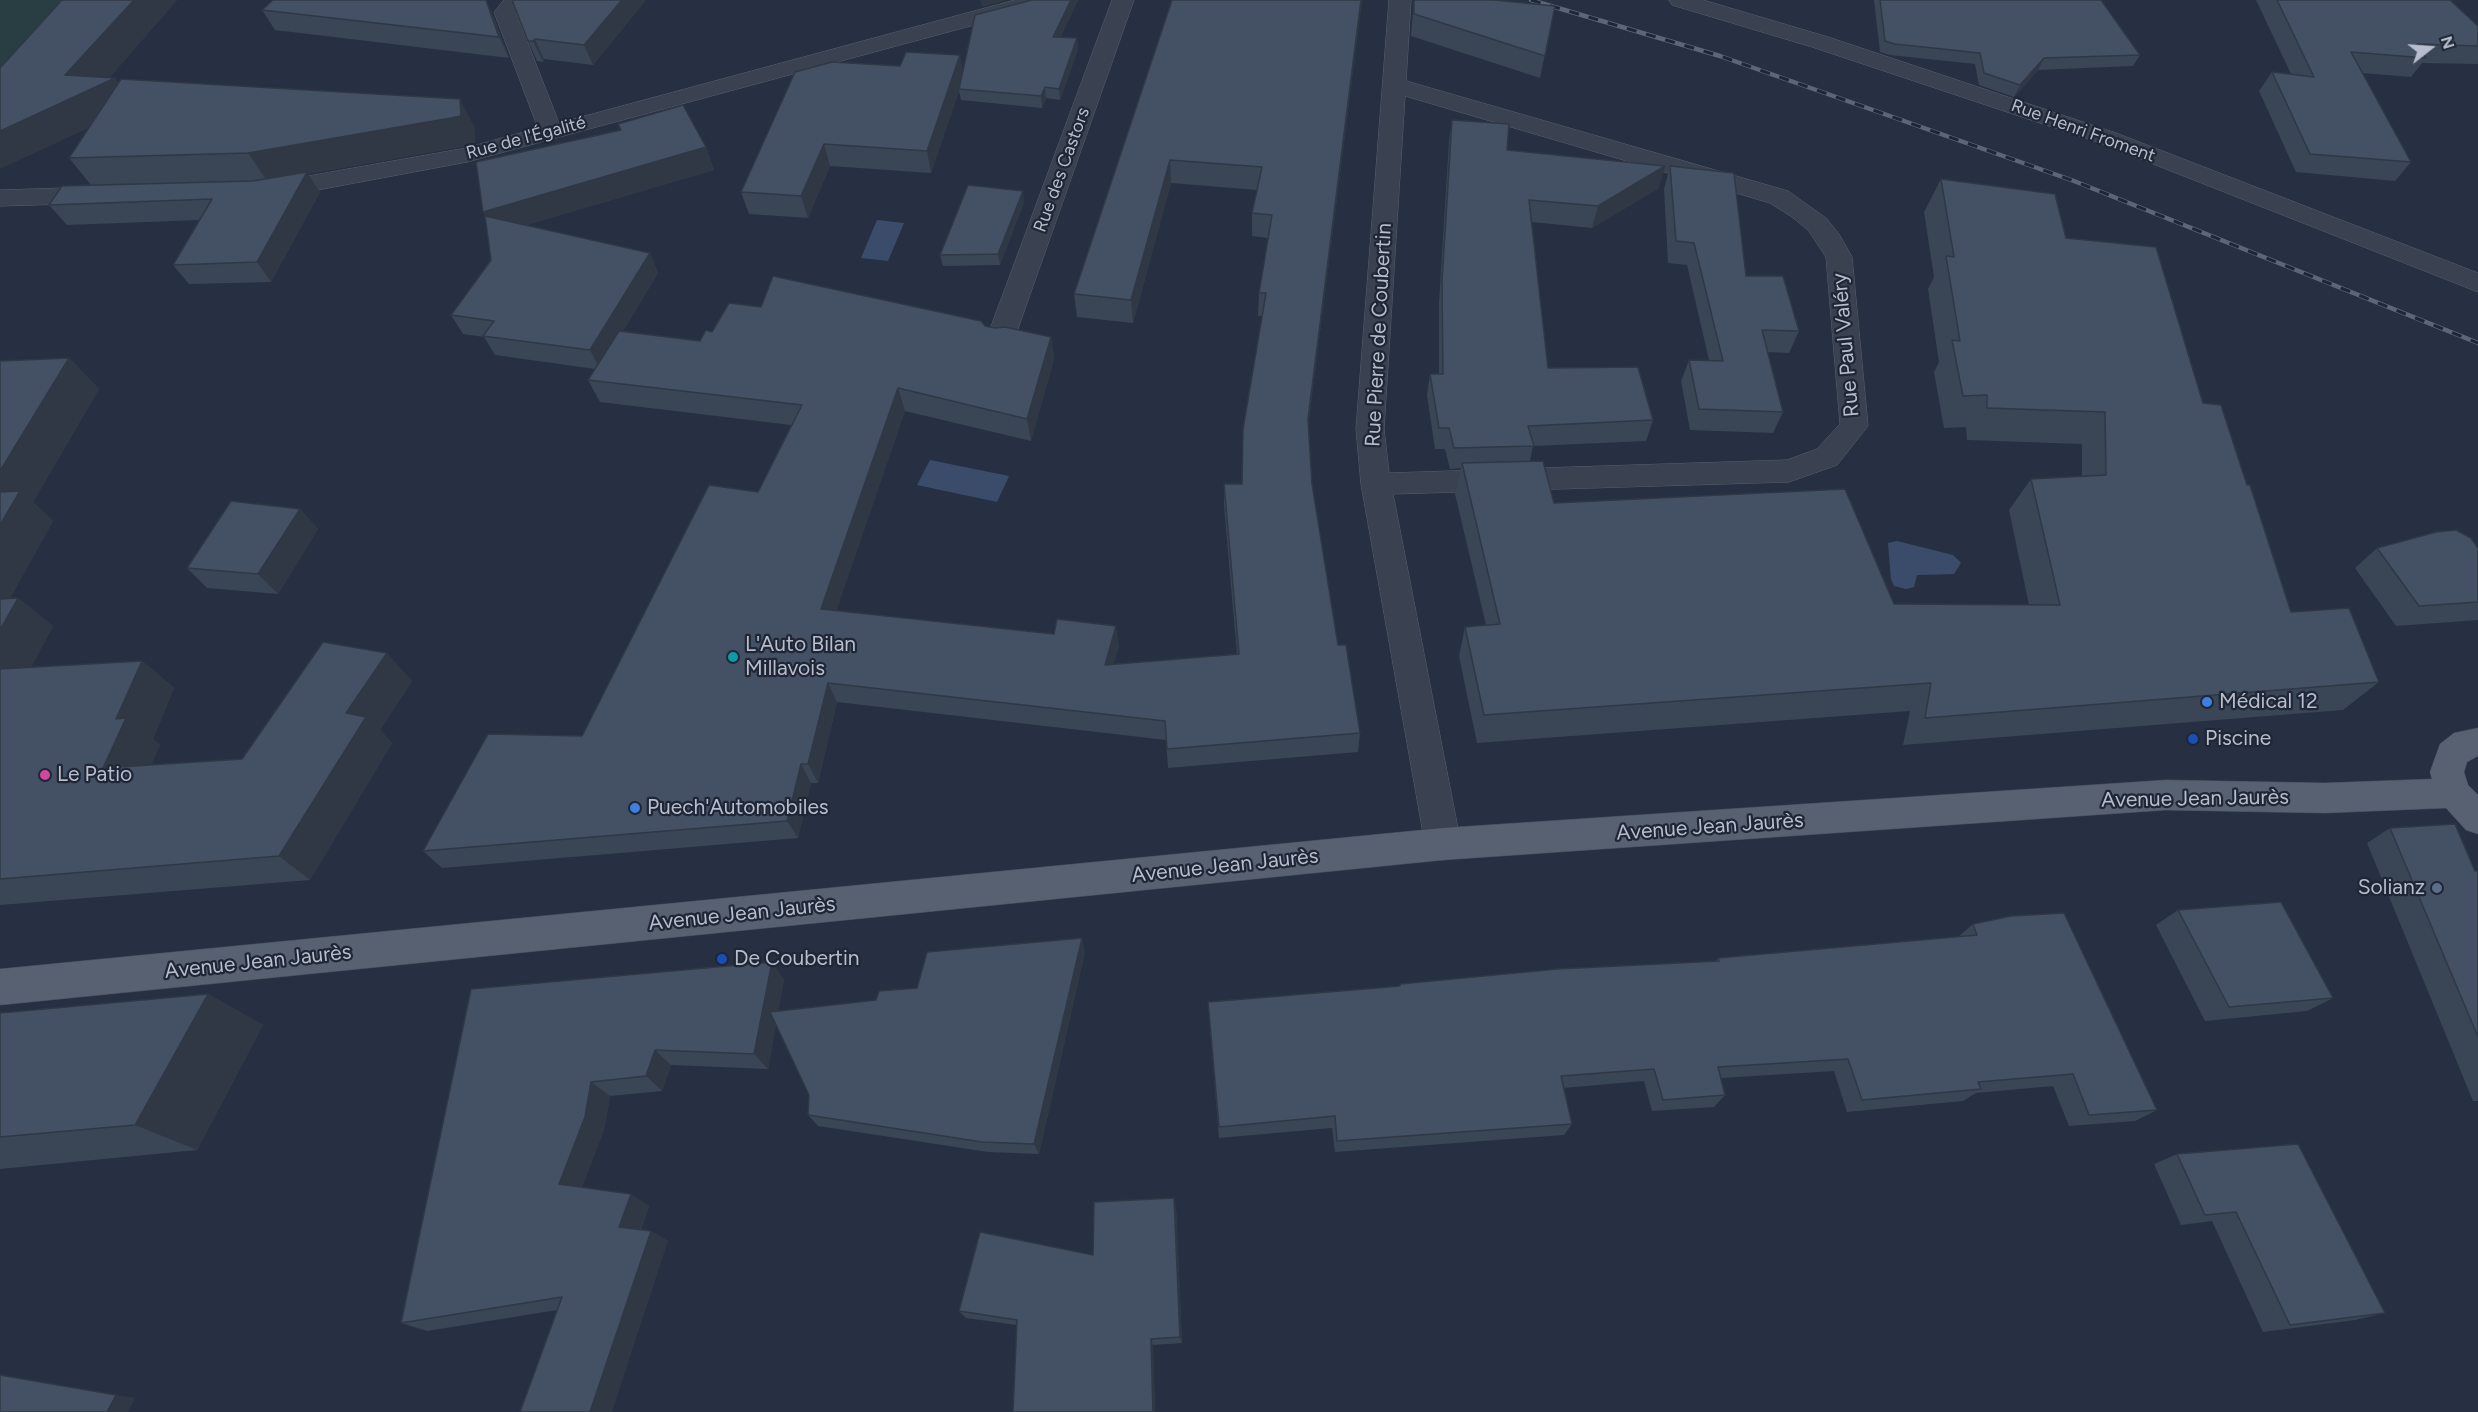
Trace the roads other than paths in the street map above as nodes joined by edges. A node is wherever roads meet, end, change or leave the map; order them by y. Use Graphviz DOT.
graph roads {
  1 [pos="1040,0"];
  2 [pos="1124,0"];
  3 [pos="1400,0"];
  4 [pos="1680,0"];
  5 [pos="502,5"];
  6 [pos="1392,85"];
  7 [pos="551,132"];
  8 [pos="244,192"];
  9 [pos="128,195"];
  10 [pos="0,198"];
  11 [pos="2478,283"];
  12 [pos="1000,340"];
  13 [pos="1376,484"];
  14 [pos="2478,742"];
  15 [pos="2454,793"];
  16 [pos="2478,819"];
  17 [pos="1443,844"];
  18 [pos="0,987"];
  1 -- 7 [label="street, Rue de l'Égalité"];
  2 -- 12 [label="street, Rue des Castors"];
  3 -- 6 [label="street, Rue Pierre de Coubertin"];
  4 -- 11 [label="street, Rue Henri Froment"];
  5 -- 7 [label="street"];
  6 -- 13 [label="street, Rue Pierre de Coubertin"];
  6 -- 13 [label="street, Rue Paul Valéry"];
  7 -- 8 [label="street, Rue de l'Égalité"];
  9 -- 10 [label="street"];
  13 -- 17 [label="street, Rue Pierre de Coubertin"];
  14 -- 15 [label="main road"];
  15 -- 16 [label="main road"];
  15 -- 17 [label="main road, Avenue Jean Jaurès"];
  17 -- 18 [label="main road, Avenue Jean Jaurès"];
}
